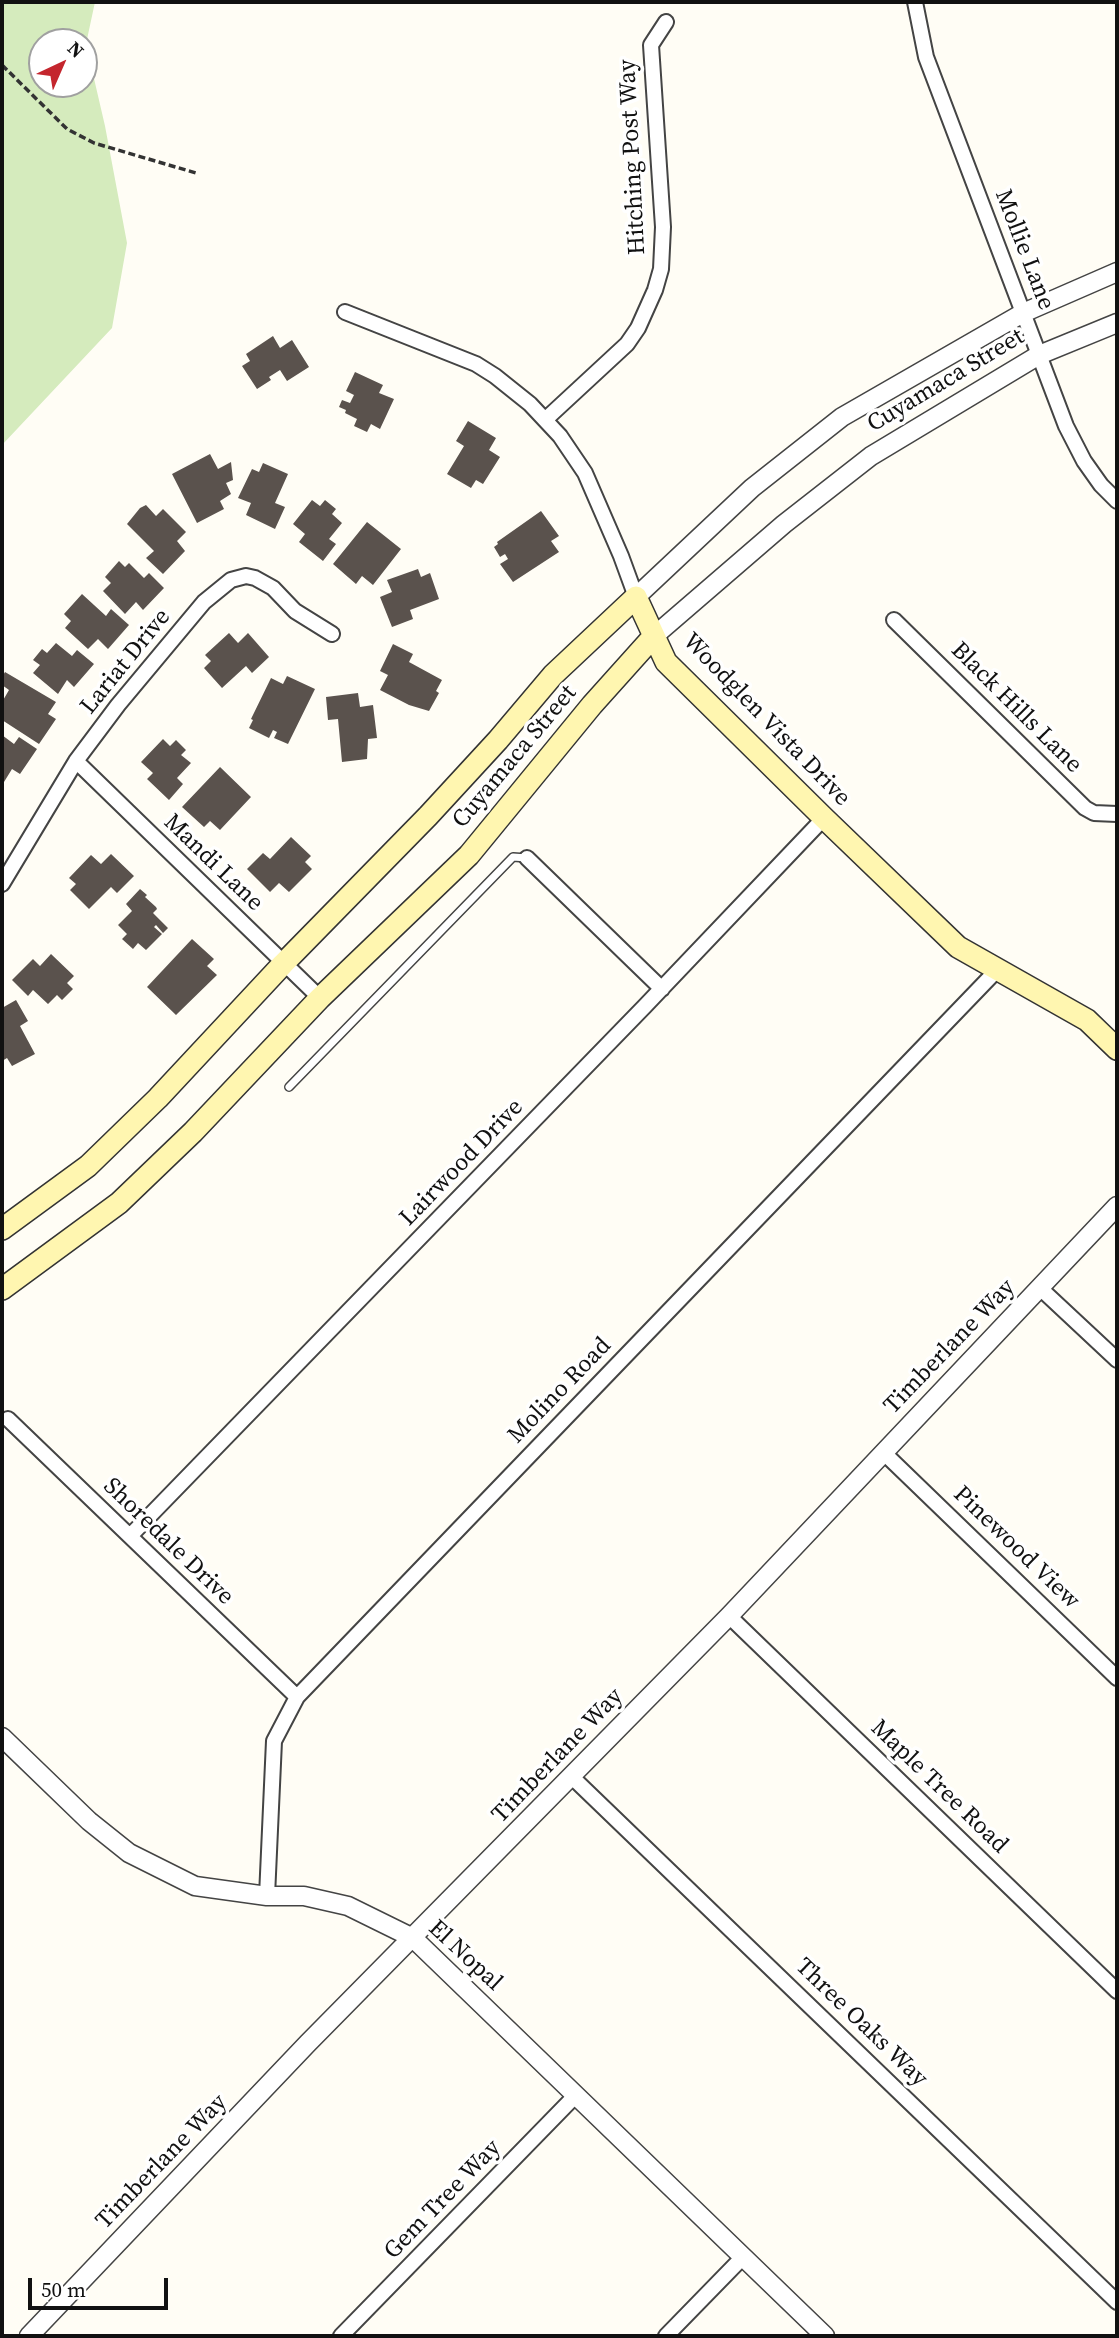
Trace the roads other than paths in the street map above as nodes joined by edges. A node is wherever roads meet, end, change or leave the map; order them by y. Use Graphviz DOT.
graph roads {
  1 [pos="915,2"];
  2 [pos="666,22"];
  3 [pos="1117,272"];
  4 [pos="345,313"];
  5 [pos="1023,313"];
  6 [pos="1117,323"];
  7 [pos="1039,355"];
  8 [pos="546,419"];
  9 [pos="1117,501"];
  10 [pos="636,597"];
  11 [pos="894,620"];
  12 [pos="332,634"];
  13 [pos="653,637"];
  14 [pos="76,761"];
  15 [pos="1115,815"];
  16 [pos="824,818"];
  17 [pos="527,858"];
  18 [pos="2,884"];
  19 [pos="283,964"];
  20 [pos="998,970"];
  21 [pos="662,989"];
  22 [pos="320,998"];
  23 [pos="1117,1049"];
  24 [pos="289,1087"];
  25 [pos="1117,1206"];
  26 [pos="2,1229"];
  27 [pos="1041,1288"];
  28 [pos="2,1289"];
  29 [pos="1117,1360"];
  30 [pos="8,1419"];
  31 [pos="883,1452"];
  32 [pos="130,1536"];
  33 [pos="729,1616"];
  34 [pos="1117,1678"];
  35 [pos="297,1697"];
  36 [pos="2,1737"];
  37 [pos="572,1777"];
  38 [pos="267,1896"];
  39 [pos="413,1938"];
  40 [pos="1117,1991"];
  41 [pos="576,2095"];
  42 [pos="743,2257"];
  43 [pos="1117,2302"];
  44 [pos="29,2336"];
  45 [pos="341,2336"];
  46 [pos="666,2336"];
  47 [pos="825,2336"];
  1 -- 5 [label="street, Mollie Lane"];
  2 -- 8 [label="street, Hitching Post Way"];
  3 -- 5 [label="street, Cuyamaca Street"];
  4 -- 8 [label="street, Woodglen Vista Drive"];
  5 -- 7 [label="street, Mollie Lane"];
  5 -- 10 [label="street, Cuyamaca Street"];
  6 -- 7 [label="street, Cuyamaca Street"];
  7 -- 9 [label="street, Mollie Lane"];
  7 -- 13 [label="street, Cuyamaca Street"];
  8 -- 10 [label="street, Woodglen Vista Drive"];
  10 -- 13 [label="main road, Woodglen Vista Drive"];
  10 -- 19 [label="main road, Cuyamaca Street"];
  11 -- 15 [label="street, Black Hills Lane"];
  12 -- 14 [label="street, Lariat Drive"];
  13 -- 16 [label="main road, Woodglen Vista Drive"];
  13 -- 22 [label="main road, Cuyamaca Street"];
  14 -- 18 [label="street, Lariat Drive"];
  14 -- 19 [label="street, Mandi Lane"];
  16 -- 20 [label="main road, Woodglen Vista Drive"];
  16 -- 21 [label="street, Lairwood Drive"];
  17 -- 21 [label="street"];
  17 -- 24 [label="lane"];
  19 -- 22 [label="street, Mandi Lane"];
  19 -- 26 [label="main road, Cuyamaca Street"];
  20 -- 23 [label="main road, Woodglen Vista Drive"];
  20 -- 35 [label="street, Molino Road"];
  21 -- 32 [label="street, Lairwood Drive"];
  22 -- 28 [label="main road, Cuyamaca Street"];
  25 -- 27 [label="street, Timberlane Way"];
  27 -- 29 [label="street"];
  27 -- 31 [label="street, Timberlane Way"];
  30 -- 32 [label="street, Shoredale Drive"];
  31 -- 33 [label="street, Timberlane Way"];
  31 -- 34 [label="street, Pinewood View"];
  32 -- 35 [label="street, Shoredale Drive"];
  33 -- 37 [label="street, Timberlane Way"];
  33 -- 40 [label="street, Maple Tree Road"];
  35 -- 38 [label="street, Molino Road"];
  36 -- 38 [label="street, El Nopal"];
  37 -- 39 [label="street, Timberlane Way"];
  37 -- 43 [label="street, Three Oaks Way"];
  38 -- 39 [label="street, El Nopal"];
  39 -- 41 [label="street, El Nopal"];
  39 -- 44 [label="street, Timberlane Way"];
  41 -- 42 [label="street, El Nopal"];
  41 -- 45 [label="street, Gem Tree Way"];
  42 -- 46 [label="street"];
  42 -- 47 [label="street, El Nopal"];
}
